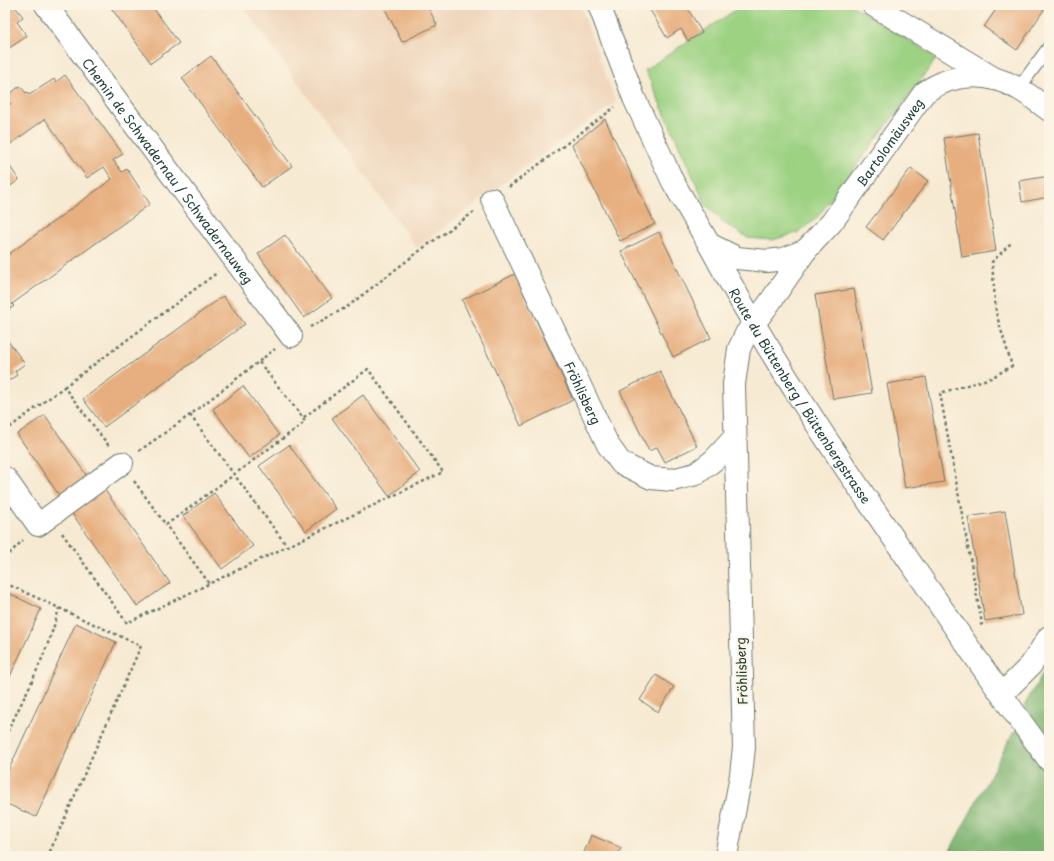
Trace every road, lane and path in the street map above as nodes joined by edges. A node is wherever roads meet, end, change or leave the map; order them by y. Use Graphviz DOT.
graph roads {
  1 [pos="46,5"];
  2 [pos="599,5"];
  3 [pos="873,5"];
  4 [pos="1049,47"];
  5 [pos="995,79"];
  6 [pos="1019,88"];
  7 [pos="620,104"];
  8 [pos="1049,110"];
  9 [pos="592,125"];
  10 [pos="492,199"];
  11 [pos="1012,242"];
  12 [pos="709,244"];
  13 [pos="422,249"];
  14 [pos="806,250"];
  15 [pos="235,260"];
  16 [pos="753,324"];
  17 [pos="291,336"];
  18 [pos="259,362"];
  19 [pos="64,387"];
  20 [pos="190,415"];
  21 [pos="303,418"];
  22 [pos="5,431"];
  23 [pos="735,437"];
  24 [pos="122,463"];
  25 [pos="234,473"];
  26 [pos="5,478"];
  27 [pos="44,521"];
  28 [pos="166,525"];
  29 [pos="287,546"];
  30 [pos="5,558"];
  31 [pos="5,583"];
  32 [pos="209,583"];
  33 [pos="59,608"];
  34 [pos="978,626"];
  35 [pos="1049,637"];
  36 [pos="1002,694"];
  37 [pos="5,737"];
  38 [pos="1049,760"];
  39 [pos="48,856"];
  40 [pos="726,856"];
  1 -- 15 [label="street, Chemin de Schwadernau / Schwadernauweg"];
  2 -- 12 [label="street, Route du Büttenberg / Büttenbergstrasse"];
  3 -- 5 [label="street"];
  4 -- 6 [label="lane"];
  5 -- 6 [label="street, Bartolomäusweg"];
  5 -- 14 [label="street, Bartolomäusweg"];
  6 -- 8 [label="street, Bartolomäusweg"];
  7 -- 9 [label="path"];
  10 -- 23 [label="street, Fröhlisberg"];
  11 -- 34 [label="path"];
  12 -- 14 [label="street, Bartolomäusweg"];
  12 -- 16 [label="street, Route du Büttenberg / Büttenbergstrasse"];
  13 -- 17 [label="path"];
  14 -- 16 [label="street, Bartolomäusweg"];
  15 -- 17 [label="street, Chemin de Schwadernau / Schwadernauweg"];
  15 -- 19 [label="path"];
  16 -- 23 [label="street, Fröhlisberg"];
  16 -- 36 [label="street, Route du Büttenberg / Büttenbergstrasse"];
  17 -- 18 [label="path"];
  18 -- 20 [label="path"];
  18 -- 21 [label="path"];
  19 -- 22 [label="path"];
  19 -- 24 [label="path"];
  20 -- 24 [label="path"];
  20 -- 25 [label="path"];
  21 -- 25 [label="path"];
  21 -- 29 [label="path"];
  23 -- 40 [label="street, Fröhlisberg"];
  24 -- 27 [label="street"];
  24 -- 28 [label="path"];
  25 -- 28 [label="path"];
  25 -- 29 [label="path"];
  26 -- 27 [label="street"];
  27 -- 30 [label="path"];
  27 -- 32 [label="path"];
  28 -- 32 [label="path"];
  29 -- 32 [label="path"];
  31 -- 33 [label="path"];
  33 -- 37 [label="path"];
  33 -- 39 [label="path"];
  35 -- 36 [label="street"];
  36 -- 38 [label="street, Route du Büttenberg / Büttenbergstrasse"];
}
